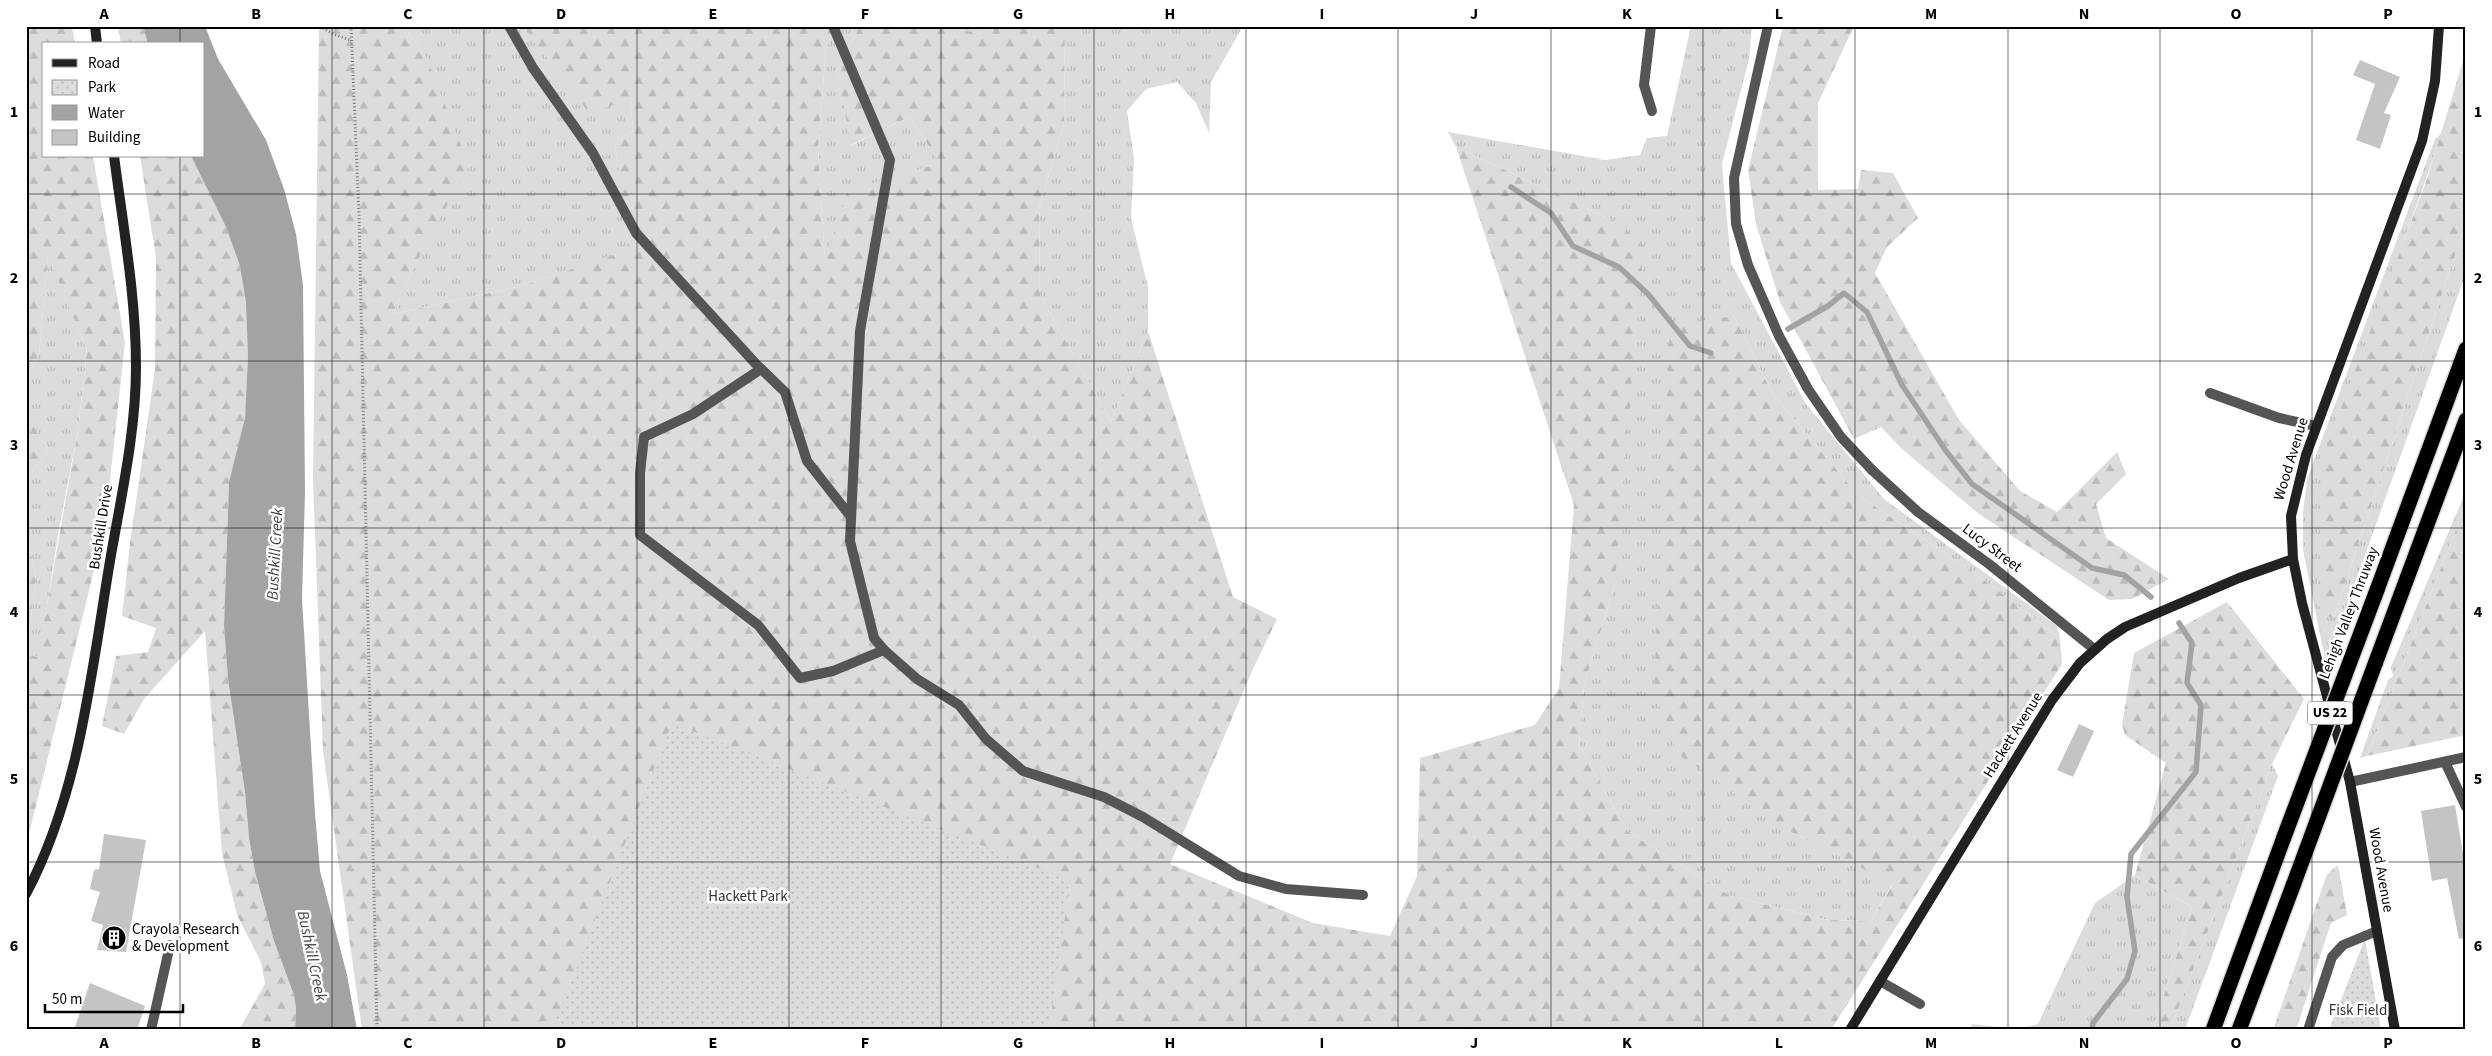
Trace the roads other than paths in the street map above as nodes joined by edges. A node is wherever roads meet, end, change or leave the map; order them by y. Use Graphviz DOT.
graph roads {
  1 [pos="95,26"];
  2 [pos="509,26"];
  3 [pos="833,26"];
  4 [pos="1651,26"];
  5 [pos="1768,26"];
  6 [pos="2439,26"];
  7 [pos="97,42"];
  8 [pos="1652,110"];
  9 [pos="114,158"];
  10 [pos="2466,349"];
  11 [pos="761,369"];
  12 [pos="2210,393"];
  13 [pos="2466,420"];
  14 [pos="2316,426"];
  15 [pos="851,517"];
  16 [pos="2292,558"];
  17 [pos="2094,649"];
  18 [pos="884,650"];
  19 [pos="2466,757"];
  20 [pos="2446,762"];
  21 [pos="2350,782"];
  22 [pos="2466,806"];
  23 [pos="26,894"];
  24 [pos="1362,895"];
  25 [pos="2377,931"];
  26 [pos="170,945"];
  27 [pos="1880,981"];
  28 [pos="1920,1004"];
  29 [pos="151,1030"];
  30 [pos="1850,1030"];
  31 [pos="2213,1030"];
  32 [pos="2239,1030"];
  33 [pos="2308,1030"];
  34 [pos="2395,1030"];
  1 -- 7 [label="main road"];
  2 -- 11 [label="street"];
  3 -- 15 [label="street"];
  4 -- 8 [label="street"];
  5 -- 17 [label="street, Lucy Street"];
  6 -- 14 [label="main road, Wood Avenue"];
  9 -- 23 [label="main road, Bushkill Drive"];
  10 -- 31 [label="highway, Lehigh Valley Thruway / US 22, bridge"];
  11 -- 15 [label="street"];
  11 -- 18 [label="street"];
  12 -- 14 [label="street"];
  13 -- 32 [label="highway, US 22, bridge"];
  14 -- 16 [label="main road, Wood Avenue"];
  15 -- 18 [label="street"];
  16 -- 17 [label="main road, Hackett Avenue"];
  16 -- 21 [label="main road, Wood Avenue"];
  17 -- 27 [label="main road, Hackett Avenue"];
  18 -- 24 [label="street"];
  19 -- 20 [label="street"];
  20 -- 21 [label="street"];
  20 -- 22 [label="street"];
  21 -- 25 [label="main road, Wood Avenue"];
  25 -- 33 [label="street"];
  25 -- 34 [label="main road, Wood Avenue"];
  26 -- 29 [label="street"];
  27 -- 28 [label="street"];
  27 -- 30 [label="main road, Hackett Avenue"];
}
